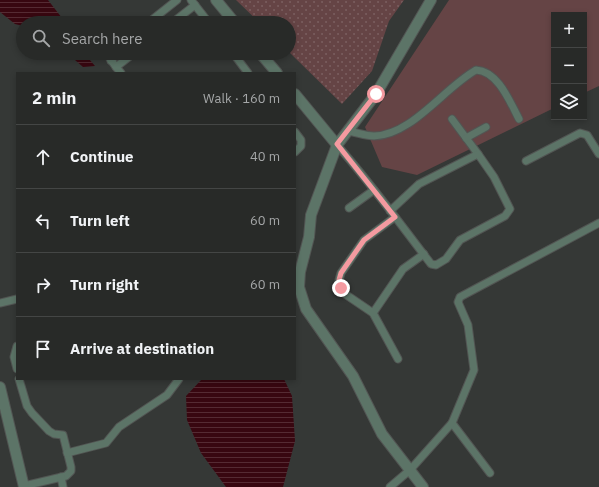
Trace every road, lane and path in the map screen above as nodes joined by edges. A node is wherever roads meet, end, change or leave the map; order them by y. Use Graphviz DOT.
graph roads {
  1 [pos="177,0"];
  2 [pos="216,0"];
  3 [pos="431,0"];
  4 [pos="193,3"];
  5 [pos="157,16"];
  6 [pos="179,16"];
  7 [pos="203,16"];
  8 [pos="229,16"];
  9 [pos="127,60"];
  10 [pos="238,60"];
  11 [pos="266,60"];
  12 [pos="111,61"];
  13 [pos="118,70"];
  14 [pos="247,72"];
  15 [pos="276,72"];
  16 [pos="296,95"];
  17 [pos="452,119"];
  18 [pos="519,119"];
  19 [pos="486,127"];
  20 [pos="347,131"];
  21 [pos="296,133"];
  22 [pos="466,138"];
  23 [pos="337,144"];
  24 [pos="296,151"];
  25 [pos="478,154"];
  26 [pos="599,154"];
  27 [pos="526,161"];
  28 [pos="374,190"];
  29 [pos="349,208"];
  30 [pos="390,211"];
  31 [pos="395,217"];
  32 [pos="599,224"];
  33 [pos="424,254"];
  34 [pos="16,299"];
  35 [pos="0,303"];
  36 [pos="373,313"];
  37 [pos="16,350"];
  38 [pos="398,359"];
  39 [pos="16,365"];
  40 [pos="19,380"];
  41 [pos="178,380"];
  42 [pos="0,387"];
  43 [pos="452,423"];
  44 [pos="68,453"];
  45 [pos="410,470"];
  46 [pos="490,473"];
  47 [pos="61,477"];
  48 [pos="24,487"];
  49 [pos="63,487"];
  50 [pos="390,487"];
  51 [pos="424,487"];
  1 -- 5 [label="lane"];
  2 -- 8 [label="street"];
  3 -- 20 [label="street"];
  4 -- 6 [label="lane"];
  4 -- 7 [label="lane"];
  9 -- 13 [label="lane"];
  10 -- 14 [label="lane"];
  11 -- 15 [label="street"];
  12 -- 13 [label="lane"];
  16 -- 23 [label="street"];
  17 -- 22 [label="lane"];
  18 -- 20 [label="lane"];
  19 -- 22 [label="lane"];
  20 -- 23 [label="street"];
  21 -- 24 [label="lane"];
  22 -- 25 [label="lane"];
  23 -- 28 [label="lane"];
  23 -- 45 [label="street"];
  25 -- 30 [label="lane"];
  25 -- 33 [label="lane"];
  26 -- 27 [label="lane"];
  28 -- 29 [label="lane"];
  28 -- 30 [label="lane"];
  30 -- 31 [label="lane"];
  31 -- 33 [label="lane"];
  31 -- 36 [label="lane"];
  32 -- 43 [label="lane"];
  33 -- 36 [label="lane"];
  34 -- 35 [label="lane"];
  36 -- 38 [label="lane"];
  37 -- 39 [label="lane"];
  40 -- 44 [label="lane"];
  41 -- 44 [label="lane"];
  42 -- 48 [label="street"];
  43 -- 45 [label="lane"];
  43 -- 46 [label="lane"];
  44 -- 47 [label="lane"];
  45 -- 50 [label="lane"];
  45 -- 51 [label="street"];
  47 -- 48 [label="lane"];
  47 -- 49 [label="lane"];
}
